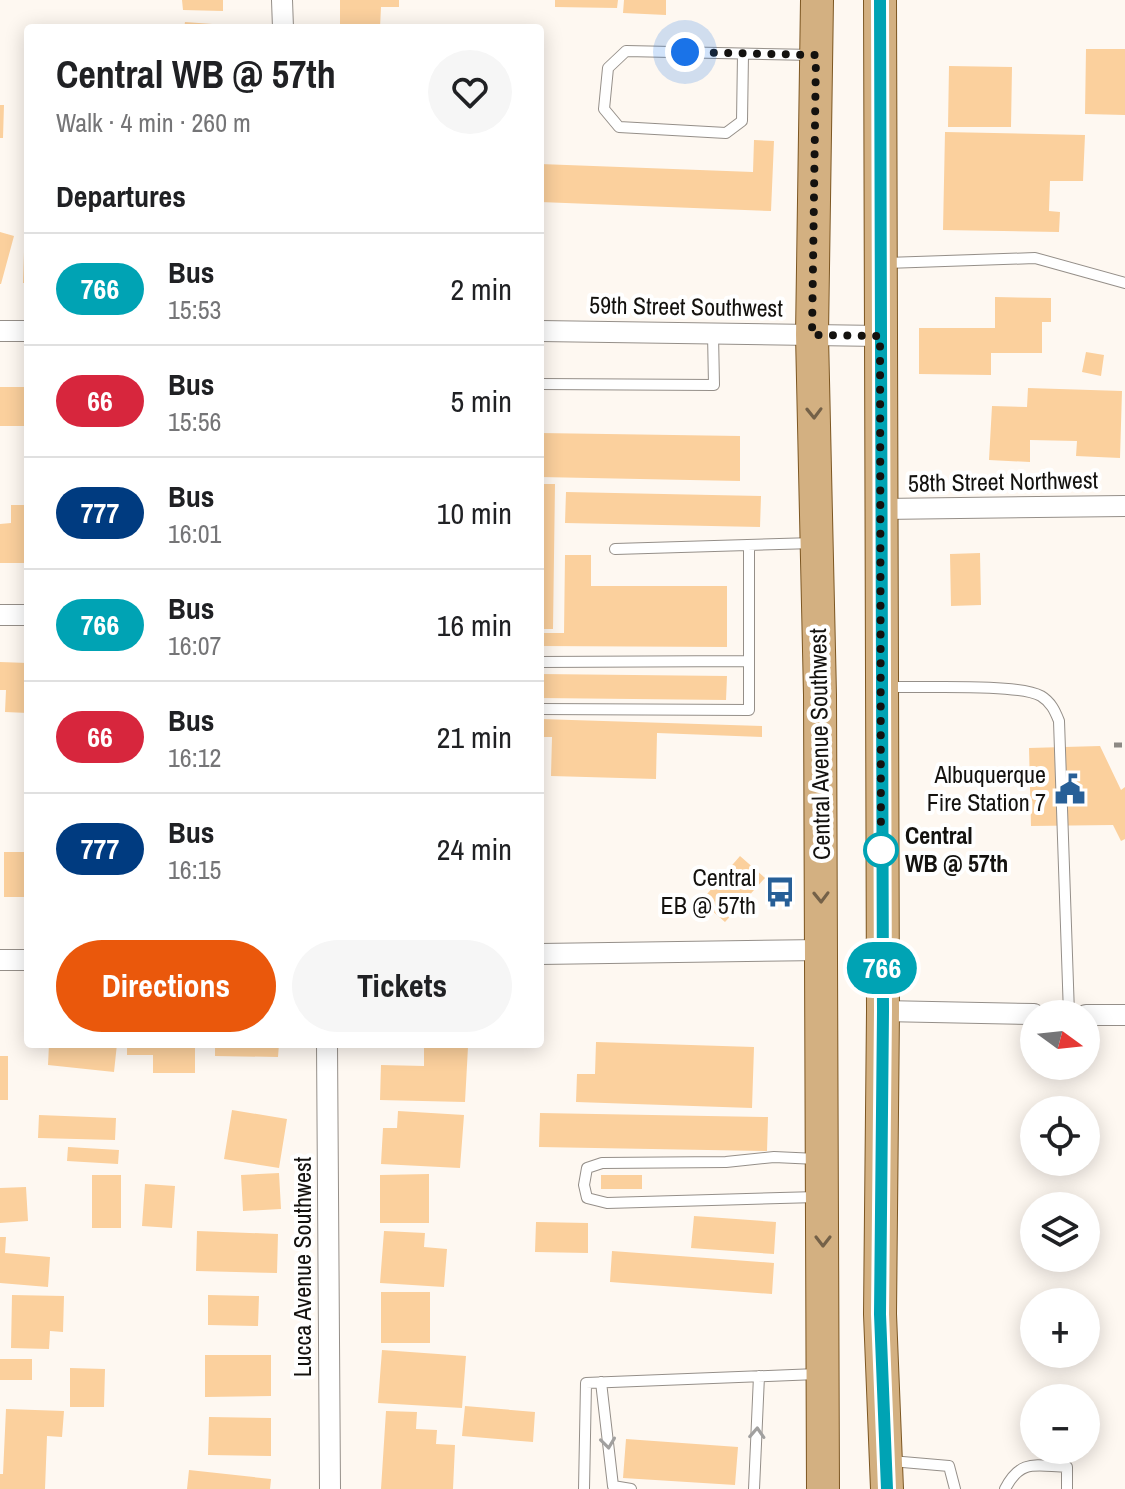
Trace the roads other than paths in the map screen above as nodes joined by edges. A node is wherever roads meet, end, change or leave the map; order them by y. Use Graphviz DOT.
graph roads {
  1 [pos="282,0"];
  2 [pos="817,0"];
  3 [pos="880,0"];
  4 [pos="283,24"];
  5 [pos="743,54"];
  6 [pos="816,55"];
  7 [pos="880,264"];
  8 [pos="1125,283"];
  9 [pos="0,331"];
  10 [pos="24,331"];
  11 [pos="544,331"];
  12 [pos="713,334"];
  13 [pos="812,335"];
  14 [pos="880,336"];
  15 [pos="544,384"];
  16 [pos="1125,506"];
  17 [pos="882,509"];
  18 [pos="816,543"];
  19 [pos="749,545"];
  20 [pos="615,549"];
  21 [pos="0,615"];
  22 [pos="24,615"];
  23 [pos="749,661"];
  24 [pos="544,662"];
  25 [pos="881,687"];
  26 [pos="544,709"];
  27 [pos="822,950"];
  28 [pos="544,954"];
  29 [pos="0,960"];
  30 [pos="24,960"];
  31 [pos="1069,1000"];
  32 [pos="883,1011"];
  33 [pos="1020,1014"];
  34 [pos="1100,1015"];
  35 [pos="1125,1015"];
  36 [pos="327,1048"];
  37 [pos="823,1160"];
  38 [pos="823,1197"];
  39 [pos="823,1373"];
  40 [pos="759,1376"];
  41 [pos="601,1382"];
  42 [pos="886,1475"];
  43 [pos="330,1489"];
  44 [pos="584,1489"];
  45 [pos="631,1489"];
  46 [pos="754,1489"];
  47 [pos="823,1489"];
  48 [pos="955,1489"];
  49 [pos="1005,1489"];
  50 [pos="1067,1489"];
  1 -- 4 [label="street"];
  2 -- 6 [label="main road, Central Avenue Southwest"];
  3 -- 7 [label="main road"];
  5 -- 5 [label="lane"];
  5 -- 6 [label="lane"];
  6 -- 13 [label="main road, Central Avenue Southwest"];
  7 -- 8 [label="lane"];
  7 -- 14 [label="main road"];
  9 -- 10 [label="street"];
  11 -- 12 [label="street, 59th Street Southwest"];
  12 -- 13 [label="street, 59th Street Southwest"];
  12 -- 15 [label="lane"];
  13 -- 14 [label="street, 59th Street Southwest"];
  13 -- 18 [label="main road, Central Avenue Southwest, one-way"];
  14 -- 17 [label="main road"];
  16 -- 17 [label="street, 58th Street Northwest"];
  17 -- 25 [label="main road"];
  18 -- 19 [label="lane"];
  18 -- 27 [label="main road, Central Avenue Southwest, one-way"];
  19 -- 20 [label="lane"];
  19 -- 23 [label="lane"];
  21 -- 22 [label="street"];
  23 -- 24 [label="lane"];
  23 -- 26 [label="lane"];
  25 -- 31 [label="lane"];
  25 -- 32 [label="main road"];
  27 -- 28 [label="street"];
  27 -- 37 [label="main road, Central Avenue Southwest"];
  29 -- 30 [label="street"];
  32 -- 33 [label="street"];
  32 -- 42 [label="main road"];
  34 -- 35 [label="street"];
  36 -- 43 [label="street, Lucca Avenue Southwest"];
  37 -- 38 [label="main road, Central Avenue Southwest"];
  37 -- 38 [label="lane"];
  38 -- 39 [label="main road, Central Avenue Southwest, one-way"];
  39 -- 40 [label="lane"];
  39 -- 47 [label="main road, Central Avenue Southwest"];
  40 -- 41 [label="lane"];
  46 -- 40 [label="lane, one-way"];
  41 -- 44 [label="lane"];
  41 -- 45 [label="lane, one-way"];
  42 -- 48 [label="lane"];
  49 -- 50 [label="lane"];
}
